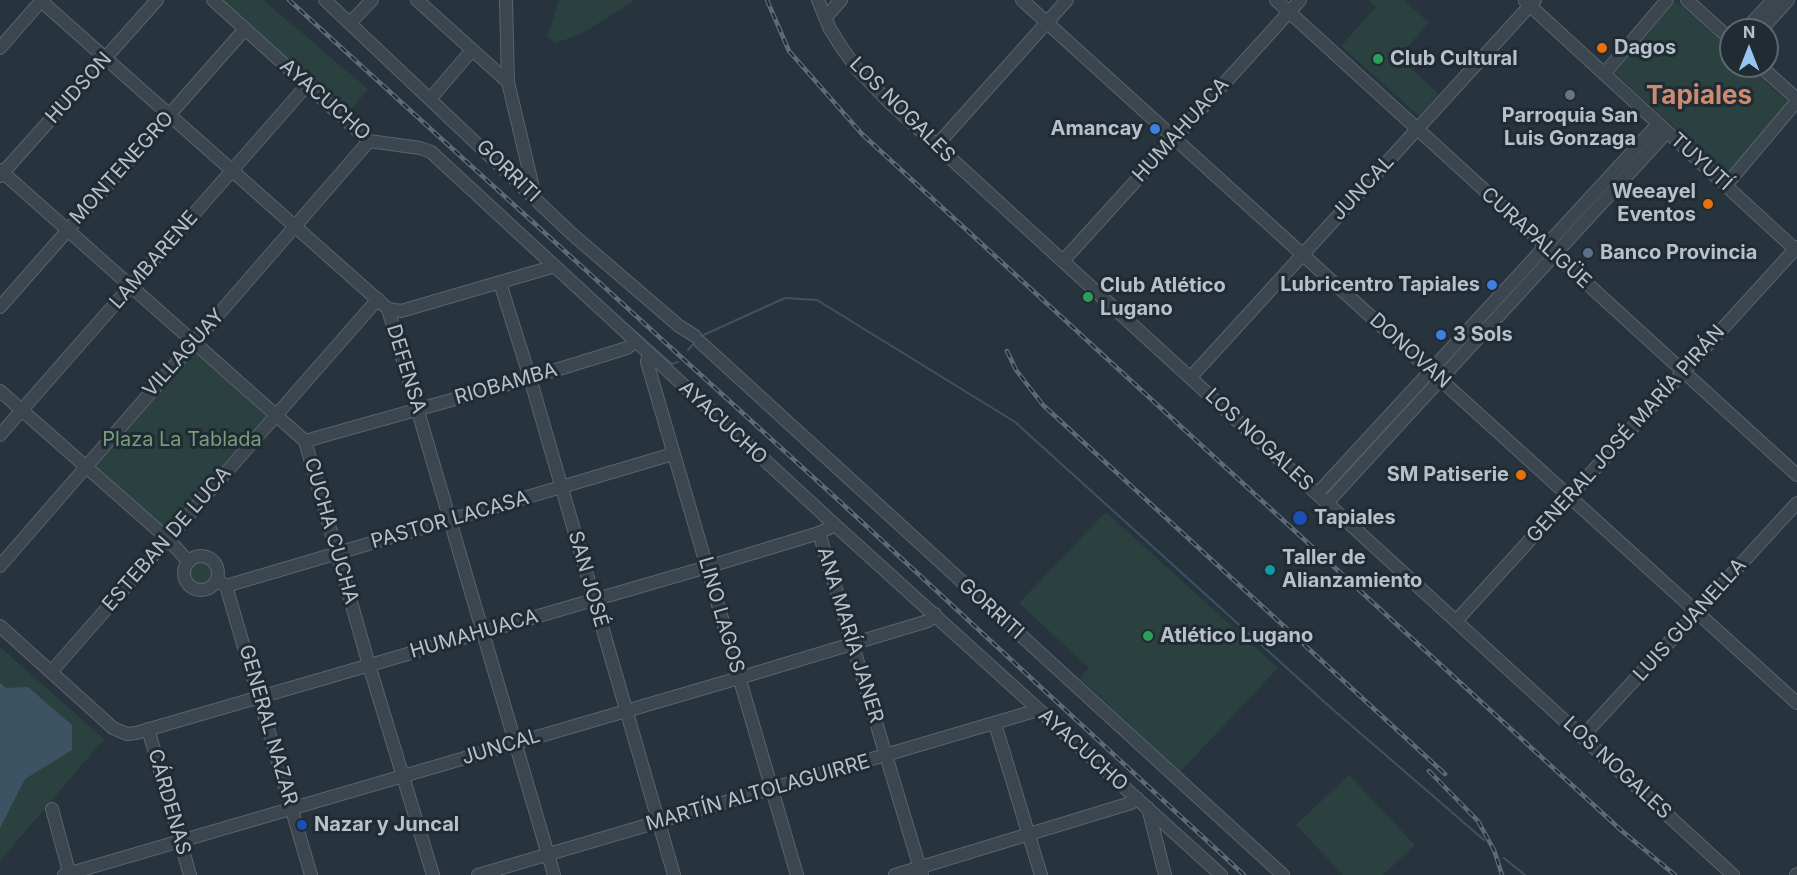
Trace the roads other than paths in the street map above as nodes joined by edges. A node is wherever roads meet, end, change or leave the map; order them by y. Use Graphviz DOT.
graph roads {
  1 [pos="41,0"];
  2 [pos="157,0"];
  3 [pos="213,0"];
  4 [pos="325,0"];
  5 [pos="372,0"];
  6 [pos="417,0"];
  7 [pos="506,0"];
  8 [pos="818,0"];
  9 [pos="841,0"];
  10 [pos="1022,0"];
  11 [pos="1067,0"];
  12 [pos="1276,0"];
  13 [pos="1300,0"];
  14 [pos="1667,0"];
  15 [pos="1687,0"];
  16 [pos="1788,0"];
  17 [pos="1530,2"];
  18 [pos="1773,6"];
  19 [pos="1289,12"];
  20 [pos="825,18"];
  21 [pos="1759,18"];
  22 [pos="1046,22"];
  23 [pos="350,23"];
  24 [pos="245,29"];
  25 [pos="1719,29"];
  26 [pos="0,48"];
  27 [pos="472,50"];
  28 [pos="106,57"];
  29 [pos="1604,74"];
  30 [pos="1773,78"];
  31 [pos="508,82"];
  32 [pos="307,85"];
  33 [pos="431,98"];
  34 [pos="1797,100"];
  35 [pos="170,114"];
  36 [pos="1662,128"];
  37 [pos="1418,129"];
  38 [pos="1173,138"];
  39 [pos="369,141"];
  40 [pos="936,146"];
  41 [pos="233,170"];
  42 [pos="1,173"];
  43 [pos="1727,184"];
  44 [pos="536,197"];
  45 [pos="297,227"];
  46 [pos="68,229"];
  47 [pos="1796,249"];
  48 [pos="1551,252"];
  49 [pos="1302,254"];
  50 [pos="1063,261"];
  51 [pos="552,267"];
  52 [pos="500,283"];
  53 [pos="131,286"];
  54 [pos="378,299"];
  55 [pos="0,308"];
  56 [pos="388,309"];
  57 [pos="195,342"];
  58 [pos="635,342"];
  59 [pos="649,354"];
  60 [pos="1683,372"];
  61 [pos="1436,375"];
  62 [pos="1191,377"];
  63 [pos="530,378"];
  64 [pos="0,391"];
  65 [pos="418,409"];
  66 [pos="21,410"];
  67 [pos="276,415"];
  68 [pos="0,435"];
  69 [pos="305,441"];
  70 [pos="674,454"];
  71 [pos="86,469"];
  72 [pos="1797,475"];
  73 [pos="562,488"];
  74 [pos="1317,494"];
  75 [pos="1568,497"];
  76 [pos="1327,503"];
  77 [pos="1797,503"];
  78 [pos="450,520"];
  79 [pos="834,525"];
  80 [pos="819,533"];
  81 [pos="168,539"];
  82 [pos="337,553"];
  83 [pos="189,561"];
  84 [pos="0,566"];
  85 [pos="706,567"];
  86 [pos="222,583"];
  87 [pos="594,600"];
  88 [pos="1696,612"];
  89 [pos="935,614"];
  90 [pos="1456,621"];
  91 [pos="0,626"];
  92 [pos="482,632"];
  93 [pos="852,644"];
  94 [pos="369,665"];
  95 [pos="52,671"];
  96 [pos="740,678"];
  97 [pos="260,697"];
  98 [pos="1797,703"];
  99 [pos="625,710"];
  100 [pos="1038,710"];
  101 [pos="995,724"];
  102 [pos="148,729"];
  103 [pos="1583,736"];
  104 [pos="514,743"];
  105 [pos="886,756"];
  106 [pos="403,776"];
  107 [pos="772,788"];
  108 [pos="1137,798"];
  109 [pos="1148,808"];
  110 [pos="52,810"];
  111 [pos="292,810"];
  112 [pos="658,822"];
  113 [pos="1029,834"];
  114 [pos="180,842"];
  115 [pos="548,854"];
  116 [pos="921,871"];
  117 [pos="68,874"];
  118 [pos="190,875"];
  119 [pos="311,875"];
  120 [pos="433,875"];
  121 [pos="478,875"];
  122 [pos="554,875"];
  123 [pos="674,875"];
  124 [pos="797,875"];
  125 [pos="895,875"];
  126 [pos="1041,875"];
  127 [pos="1165,875"];
  128 [pos="1221,875"];
  129 [pos="1283,875"];
  130 [pos="1733,875"];
  1 -- 26 [label="street"];
  1 -- 28 [label="street, DEFENSA"];
  2 -- 28 [label="street, HUDSON"];
  3 -- 24 [label="street, AYACUCHO"];
  4 -- 23 [label="street, GORRITI"];
  5 -- 23 [label="street"];
  6 -- 27 [label="street"];
  7 -- 31 [label="street"];
  8 -- 20 [label="street"];
  9 -- 20 [label="street"];
  10 -- 22 [label="street, DONOVAN"];
  11 -- 22 [label="street"];
  12 -- 19 [label="street, CURAPALIGÜE"];
  13 -- 19 [label="street, HUMAHUACA"];
  14 -- 29 [label="street"];
  15 -- 25 [label="street"];
  16 -- 18 [label="street"];
  17 -- 29 [label="street, TUYUTÍ"];
  17 -- 37 [label="street, JUNCAL"];
  18 -- 21 [label="street"];
  19 -- 37 [label="street, CURAPALIGÜE"];
  19 -- 38 [label="street, HUMAHUACA"];
  20 -- 40 [label="street, LOS NOGALES"];
  22 -- 38 [label="street, DONOVAN"];
  22 -- 40 [label="street"];
  23 -- 33 [label="street, GORRITI"];
  24 -- 32 [label="street, AYACUCHO"];
  24 -- 35 [label="street, MONTENEGRO"];
  27 -- 31 [label="street"];
  27 -- 33 [label="street"];
  28 -- 35 [label="street, DEFENSA"];
  28 -- 42 [label="street, HUDSON"];
  29 -- 36 [label="street, TUYUTÍ"];
  30 -- 34 [label="street"];
  31 -- 44 [label="street"];
  32 -- 39 [label="street, AYACUCHO"];
  32 -- 41 [label="street, LAMBARENE"];
  33 -- 44 [label="street, GORRITI"];
  34 -- 43 [label="street"];
  35 -- 41 [label="street, DEFENSA"];
  35 -- 46 [label="street, MONTENEGRO"];
  36 -- 43 [label="street, TUYUTÍ"];
  36 -- 48 [label="street"];
  37 -- 48 [label="street, CURAPALIGÜE"];
  37 -- 49 [label="street, JUNCAL"];
  38 -- 49 [label="street, DONOVAN"];
  38 -- 50 [label="street, HUMAHUACA"];
  39 -- 45 [label="street, VILLAGUAY"];
  39 -- 51 [label="street, AYACUCHO"];
  40 -- 50 [label="street, LOS NOGALES"];
  41 -- 45 [label="street, DEFENSA"];
  41 -- 53 [label="street, LAMBARENE"];
  42 -- 46 [label="street, CUCHA CUCHA"];
  43 -- 47 [label="street, TUYUTÍ"];
  44 -- 129 [label="street, GORRITI"];
  45 -- 54 [label="street, DEFENSA"];
  45 -- 57 [label="street, VILLAGUAY"];
  46 -- 53 [label="street, CUCHA CUCHA"];
  46 -- 55 [label="street, MONTENEGRO"];
  47 -- 60 [label="street, GENERAL JOSÉ MARÍA PIRÁN"];
  48 -- 60 [label="street, CURAPALIGÜE"];
  48 -- 61 [label="street"];
  49 -- 61 [label="street, DONOVAN"];
  49 -- 62 [label="street, JUNCAL"];
  50 -- 62 [label="street, LOS NOGALES"];
  51 -- 52 [label="street"];
  51 -- 58 [label="street, AYACUCHO"];
  52 -- 56 [label="street"];
  52 -- 63 [label="street, SAN JOSÉ"];
  53 -- 57 [label="street, CUCHA CUCHA"];
  53 -- 66 [label="street, LAMBARENE"];
  54 -- 56 [label="street, DEFENSA"];
  54 -- 67 [label="street, ESTEBAN DE LUCA"];
  56 -- 65 [label="street, DEFENSA"];
  57 -- 67 [label="street, CUCHA CUCHA"];
  57 -- 71 [label="street, VILLAGUAY"];
  58 -- 59 [label="street, AYACUCHO"];
  58 -- 63 [label="street, RIOBAMBA"];
  59 -- 70 [label="street, LINO LAGOS"];
  59 -- 79 [label="street, AYACUCHO"];
  60 -- 72 [label="street, CURAPALIGÜE"];
  60 -- 75 [label="street, GENERAL JOSÉ MARÍA PIRÁN"];
  61 -- 74 [label="street"];
  61 -- 75 [label="street, DONOVAN"];
  61 -- 76 [label="street"];
  62 -- 74 [label="street, LOS NOGALES"];
  63 -- 65 [label="street, RIOBAMBA"];
  63 -- 73 [label="street, SAN JOSÉ"];
  64 -- 66 [label="street"];
  65 -- 69 [label="street, RIOBAMBA"];
  65 -- 78 [label="street, DEFENSA"];
  66 -- 68 [label="street, LAMBARENE"];
  66 -- 71 [label="street"];
  67 -- 69 [label="street, CUCHA CUCHA"];
  67 -- 81 [label="street, ESTEBAN DE LUCA"];
  69 -- 82 [label="street, CUCHA CUCHA"];
  70 -- 73 [label="street, PASTOR LACASA"];
  70 -- 85 [label="street, LINO LAGOS"];
  71 -- 81 [label="street"];
  71 -- 84 [label="street, VILLAGUAY"];
  73 -- 78 [label="street, PASTOR LACASA"];
  73 -- 87 [label="street, SAN JOSÉ"];
  74 -- 76 [label="street, LOS NOGALES"];
  75 -- 88 [label="street, DONOVAN"];
  75 -- 90 [label="street, GENERAL JOSÉ MARÍA PIRÁN"];
  76 -- 90 [label="street, LOS NOGALES"];
  77 -- 88 [label="street, LUIS GUANELLA"];
  78 -- 82 [label="street, PASTOR LACASA"];
  78 -- 92 [label="street, DEFENSA"];
  79 -- 80 [label="street, HUMAHUACA"];
  79 -- 89 [label="street, AYACUCHO"];
  80 -- 85 [label="street, HUMAHUACA"];
  80 -- 93 [label="street, ANA MARÍA JANER"];
  81 -- 83 [label="street"];
  81 -- 95 [label="street, ESTEBAN DE LUCA"];
  82 -- 86 [label="street, PASTOR LACASA"];
  82 -- 94 [label="street, CUCHA CUCHA"];
  83 -- 86 [label="street"];
  83 -- 86 [label="street"];
  85 -- 87 [label="street, HUMAHUACA"];
  85 -- 96 [label="street, LINO LAGOS"];
  86 -- 97 [label="street, GENERAL NAZAR"];
  87 -- 92 [label="street, HUMAHUACA"];
  87 -- 99 [label="street, SAN JOSÉ"];
  88 -- 98 [label="street, DONOVAN"];
  88 -- 103 [label="street, LUIS GUANELLA"];
  89 -- 93 [label="street, JUNCAL"];
  89 -- 100 [label="street, AYACUCHO"];
  90 -- 103 [label="street, LOS NOGALES"];
  91 -- 95 [label="street"];
  92 -- 94 [label="street, HUMAHUACA"];
  92 -- 104 [label="street, DEFENSA"];
  93 -- 96 [label="street, JUNCAL"];
  93 -- 105 [label="street, ANA MARÍA JANER"];
  94 -- 97 [label="street, HUMAHUACA"];
  94 -- 106 [label="street, CUCHA CUCHA"];
  95 -- 102 [label="street, HUMAHUACA"];
  96 -- 99 [label="street, JUNCAL"];
  96 -- 107 [label="street, LINO LAGOS"];
  97 -- 102 [label="street, HUMAHUACA"];
  97 -- 111 [label="street, GENERAL NAZAR"];
  99 -- 104 [label="street, JUNCAL"];
  99 -- 112 [label="street, SAN JOSÉ"];
  100 -- 101 [label="street, MARTÍN ALTOLAGUIRRE"];
  100 -- 108 [label="street, AYACUCHO"];
  101 -- 105 [label="street, MARTÍN ALTOLAGUIRRE"];
  101 -- 113 [label="street"];
  102 -- 114 [label="street, CÁRDENAS"];
  103 -- 130 [label="street, LOS NOGALES"];
  104 -- 106 [label="street, JUNCAL"];
  104 -- 115 [label="street, DEFENSA"];
  105 -- 107 [label="street, MARTÍN ALTOLAGUIRRE"];
  105 -- 116 [label="street, ANA MARÍA JANER"];
  106 -- 111 [label="street, JUNCAL"];
  106 -- 120 [label="street, CUCHA CUCHA"];
  107 -- 112 [label="street, MARTÍN ALTOLAGUIRRE"];
  107 -- 124 [label="street, LINO LAGOS"];
  108 -- 109 [label="street, AYACUCHO"];
  108 -- 113 [label="street"];
  109 -- 127 [label="street"];
  109 -- 128 [label="street, AYACUCHO"];
  110 -- 117 [label="street"];
  111 -- 114 [label="street, JUNCAL"];
  111 -- 119 [label="street, GENERAL NAZAR"];
  112 -- 115 [label="street, MARTÍN ALTOLAGUIRRE"];
  112 -- 123 [label="street, SAN JOSÉ"];
  113 -- 116 [label="street"];
  113 -- 126 [label="street"];
  114 -- 117 [label="street, JUNCAL"];
  114 -- 118 [label="street, CÁRDENAS"];
  115 -- 121 [label="street, MARTÍN ALTOLAGUIRRE"];
  115 -- 122 [label="street, DEFENSA"];
  116 -- 125 [label="street"];
}
